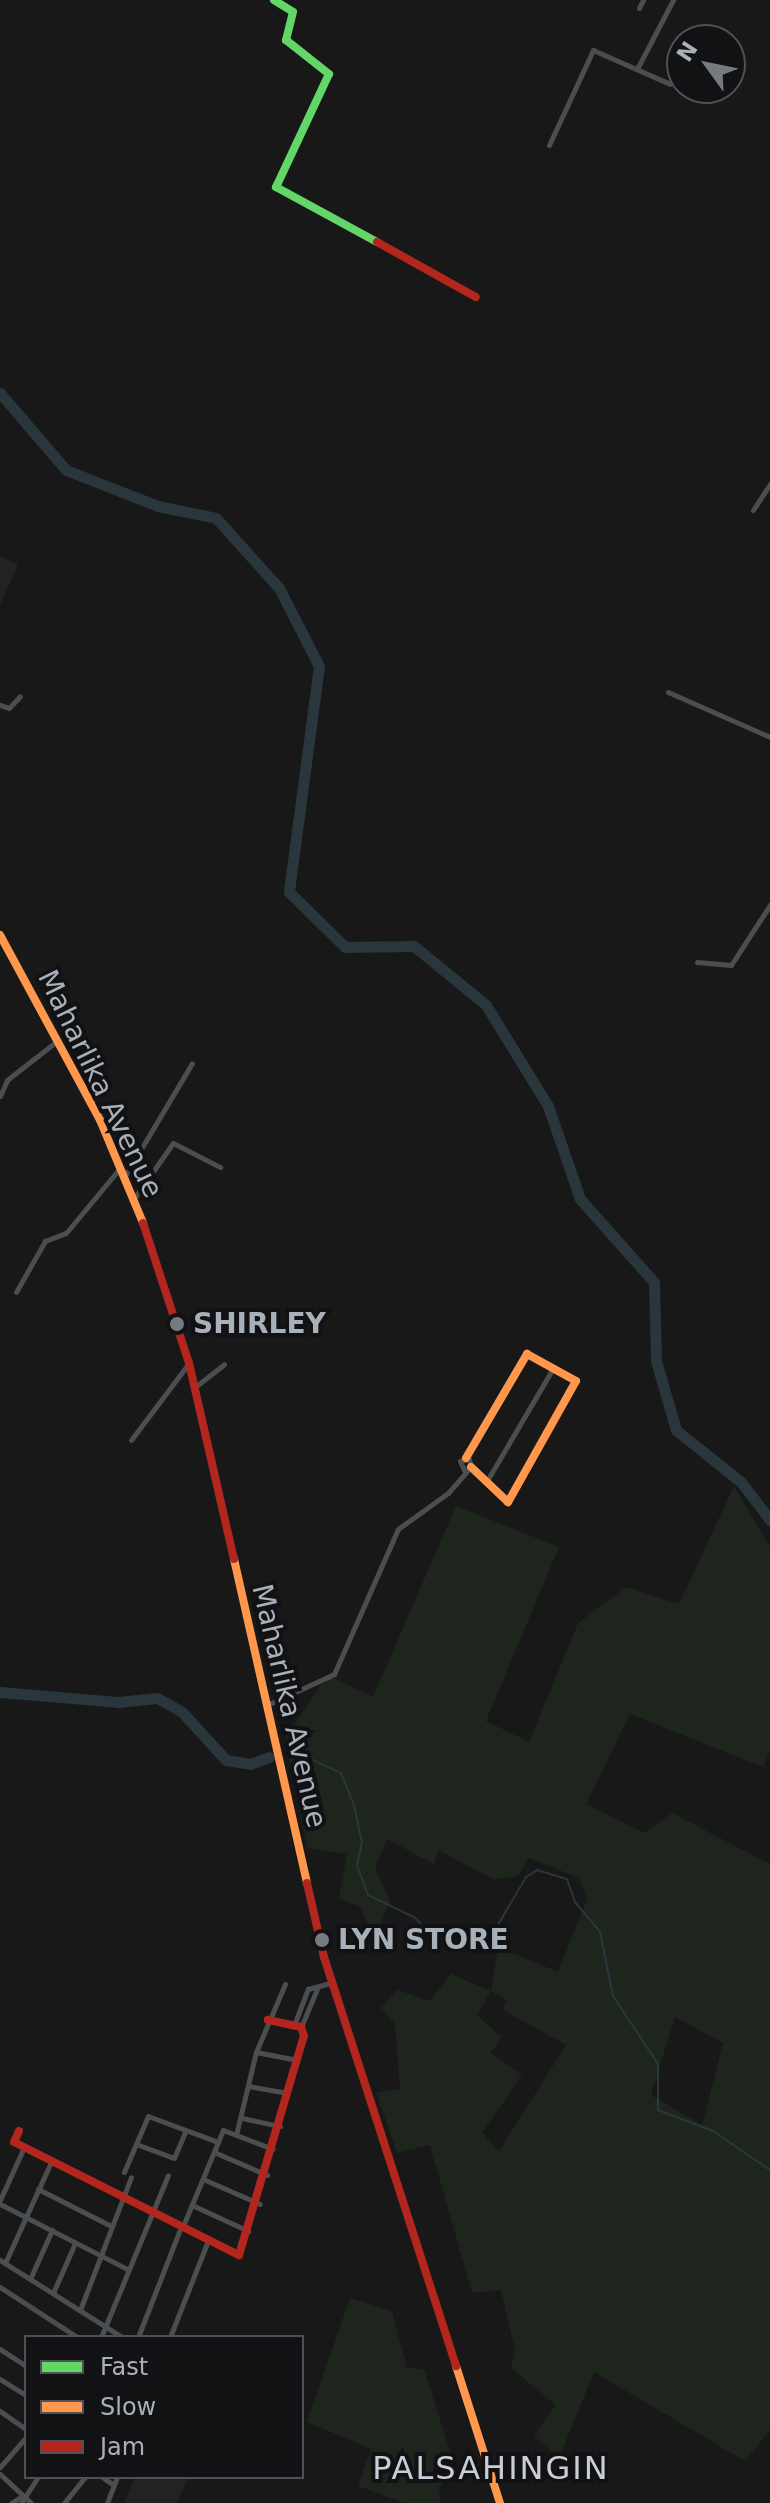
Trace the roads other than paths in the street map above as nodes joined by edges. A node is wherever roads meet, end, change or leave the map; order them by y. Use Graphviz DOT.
graph roads {
  1 [pos="274,0"];
  2 [pos="643,0"];
  3 [pos="673,0"];
  4 [pos="639,8"];
  5 [pos="638,67"];
  6 [pos="666,82"];
  7 [pos="549,145"];
  8 [pos="476,297"];
  9 [pos="770,484"];
  10 [pos="753,510"];
  11 [pos="668,692"];
  12 [pos="20,696"];
  13 [pos="0,705"];
  14 [pos="770,737"];
  15 [pos="770,905"];
  16 [pos="0,935"];
  17 [pos="697,962"];
  18 [pos="57,1041"];
  19 [pos="192,1063"];
  20 [pos="0,1096"];
  21 [pos="220,1167"];
  22 [pos="123,1172"];
  23 [pos="134,1198"];
  24 [pos="16,1292"];
  25 [pos="189,1363"];
  26 [pos="224,1364"];
  27 [pos="553,1368"];
  28 [pos="194,1387"];
  29 [pos="131,1440"];
  30 [pos="466,1458"];
  31 [pos="467,1468"];
  32 [pos="488,1479"];
  33 [pos="267,1705"];
  34 [pos="332,1982"];
  35 [pos="285,1984"];
  36 [pos="268,2020"];
  37 [pos="297,2026"];
  38 [pos="256,2052"];
  39 [pos="297,2060"];
  40 [pos="248,2086"];
  41 [pos="288,2093"];
  42 [pos="242,2118"];
  43 [pos="280,2126"];
  44 [pos="186,2130"];
  45 [pos="19,2131"];
  46 [pos="236,2135"];
  47 [pos="218,2142"];
  48 [pos="136,2144"];
  49 [pos="24,2147"];
  50 [pos="274,2149"];
  51 [pos="214,2152"];
  52 [pos="51,2162"];
  53 [pos="124,2172"];
  54 [pos="168,2175"];
  55 [pos="267,2175"];
  56 [pos="131,2177"];
  57 [pos="203,2179"];
  58 [pos="38,2189"];
  59 [pos="122,2200"];
  60 [pos="0,2202"];
  61 [pos="260,2204"];
  62 [pos="192,2205"];
  63 [pos="149,2213"];
  64 [pos="26,2217"];
  65 [pos="111,2226"];
  66 [pos="181,2229"];
  67 [pos="52,2230"];
  68 [pos="249,2232"];
  69 [pos="75,2243"];
  70 [pos="207,2243"];
  71 [pos="100,2255"];
  72 [pos="2,2261"];
  73 [pos="127,2269"];
  74 [pos="30,2279"];
  75 [pos="0,2287"];
  76 [pos="53,2293"];
  77 [pos="80,2310"];
  78 [pos="105,2326"];
  79 [pos="71,2335"];
  80 [pos="102,2335"];
  81 [pos="119,2335"];
  82 [pos="139,2335"];
  83 [pos="171,2335"];
  84 [pos="0,2349"];
  85 [pos="24,2365"];
  86 [pos="0,2379"];
  87 [pos="24,2394"];
  88 [pos="1,2414"];
  89 [pos="24,2428"];
  90 [pos="24,2439"];
  91 [pos="0,2467"];
  92 [pos="0,2474"];
  93 [pos="37,2479"];
  94 [pos="83,2479"];
  95 [pos="105,2479"];
  96 [pos="116,2479"];
  97 [pos="114,2485"];
  98 [pos="22,2500"];
  99 [pos="11,2503"];
  100 [pos="31,2503"];
  101 [pos="64,2503"];
  102 [pos="107,2503"];
  103 [pos="500,2503"];
  1 -- 8 [label="main road"];
  2 -- 4 [label="street"];
  3 -- 5 [label="street"];
  5 -- 6 [label="street"];
  5 -- 7 [label="street"];
  9 -- 10 [label="street"];
  11 -- 14 [label="street"];
  12 -- 13 [label="street"];
  15 -- 17 [label="street"];
  16 -- 18 [label="main road, Maharlika Avenue"];
  18 -- 20 [label="street"];
  18 -- 22 [label="main road, Maharlika Avenue"];
  19 -- 22 [label="street"];
  21 -- 23 [label="street"];
  22 -- 23 [label="main road, Maharlika Avenue"];
  22 -- 24 [label="street"];
  23 -- 25 [label="main road, Maharlika Avenue"];
  25 -- 28 [label="main road, Maharlika Avenue"];
  25 -- 29 [label="street"];
  26 -- 28 [label="street"];
  27 -- 30 [label="main road"];
  27 -- 32 [label="street"];
  27 -- 32 [label="main road"];
  28 -- 33 [label="main road, Maharlika Avenue"];
  30 -- 31 [label="street"];
  31 -- 32 [label="main road"];
  31 -- 33 [label="street"];
  33 -- 34 [label="main road, Maharlika Avenue"];
  34 -- 37 [label="street"];
  34 -- 103 [label="main road, Maharlika Avenue"];
  35 -- 36 [label="street"];
  36 -- 37 [label="main road"];
  36 -- 38 [label="street"];
  37 -- 39 [label="main road"];
  38 -- 39 [label="street"];
  38 -- 40 [label="street"];
  39 -- 41 [label="main road"];
  40 -- 41 [label="street"];
  40 -- 42 [label="street"];
  41 -- 43 [label="main road"];
  42 -- 43 [label="street"];
  42 -- 46 [label="street"];
  43 -- 50 [label="main road"];
  44 -- 47 [label="street"];
  44 -- 48 [label="street"];
  44 -- 48 [label="street"];
  45 -- 49 [label="main road"];
  46 -- 47 [label="street"];
  46 -- 50 [label="street"];
  47 -- 51 [label="street"];
  48 -- 53 [label="street"];
  49 -- 52 [label="main road"];
  49 -- 60 [label="street"];
  50 -- 55 [label="main road"];
  51 -- 55 [label="street"];
  51 -- 57 [label="street"];
  52 -- 58 [label="street"];
  52 -- 59 [label="main road"];
  54 -- 63 [label="street"];
  55 -- 61 [label="main road"];
  56 -- 59 [label="street"];
  57 -- 61 [label="street"];
  57 -- 62 [label="street"];
  58 -- 64 [label="street"];
  58 -- 65 [label="street"];
  59 -- 63 [label="main road"];
  59 -- 65 [label="street"];
  60 -- 64 [label="street"];
  61 -- 68 [label="main road"];
  62 -- 66 [label="street"];
  62 -- 68 [label="street"];
  63 -- 66 [label="main road"];
  63 -- 73 [label="street"];
  64 -- 67 [label="street"];
  64 -- 72 [label="street"];
  65 -- 71 [label="street"];
  66 -- 70 [label="main road"];
  66 -- 82 [label="street"];
  67 -- 69 [label="street"];
  67 -- 74 [label="street"];
  68 -- 70 [label="main road"];
  69 -- 71 [label="street"];
  69 -- 76 [label="street"];
  70 -- 83 [label="street"];
  71 -- 73 [label="street"];
  71 -- 77 [label="street"];
  72 -- 74 [label="street"];
  73 -- 78 [label="street"];
  74 -- 76 [label="street"];
  75 -- 79 [label="street"];
  76 -- 77 [label="street"];
  77 -- 78 [label="street"];
  78 -- 80 [label="street"];
  78 -- 81 [label="street"];
  84 -- 85 [label="street"];
  86 -- 87 [label="street"];
  88 -- 89 [label="street"];
  90 -- 91 [label="street"];
  92 -- 98 [label="street"];
  93 -- 98 [label="street"];
  94 -- 101 [label="street"];
  95 -- 97 [label="street"];
  96 -- 97 [label="street"];
  97 -- 102 [label="street"];
  98 -- 99 [label="street"];
  98 -- 100 [label="street"];
}
